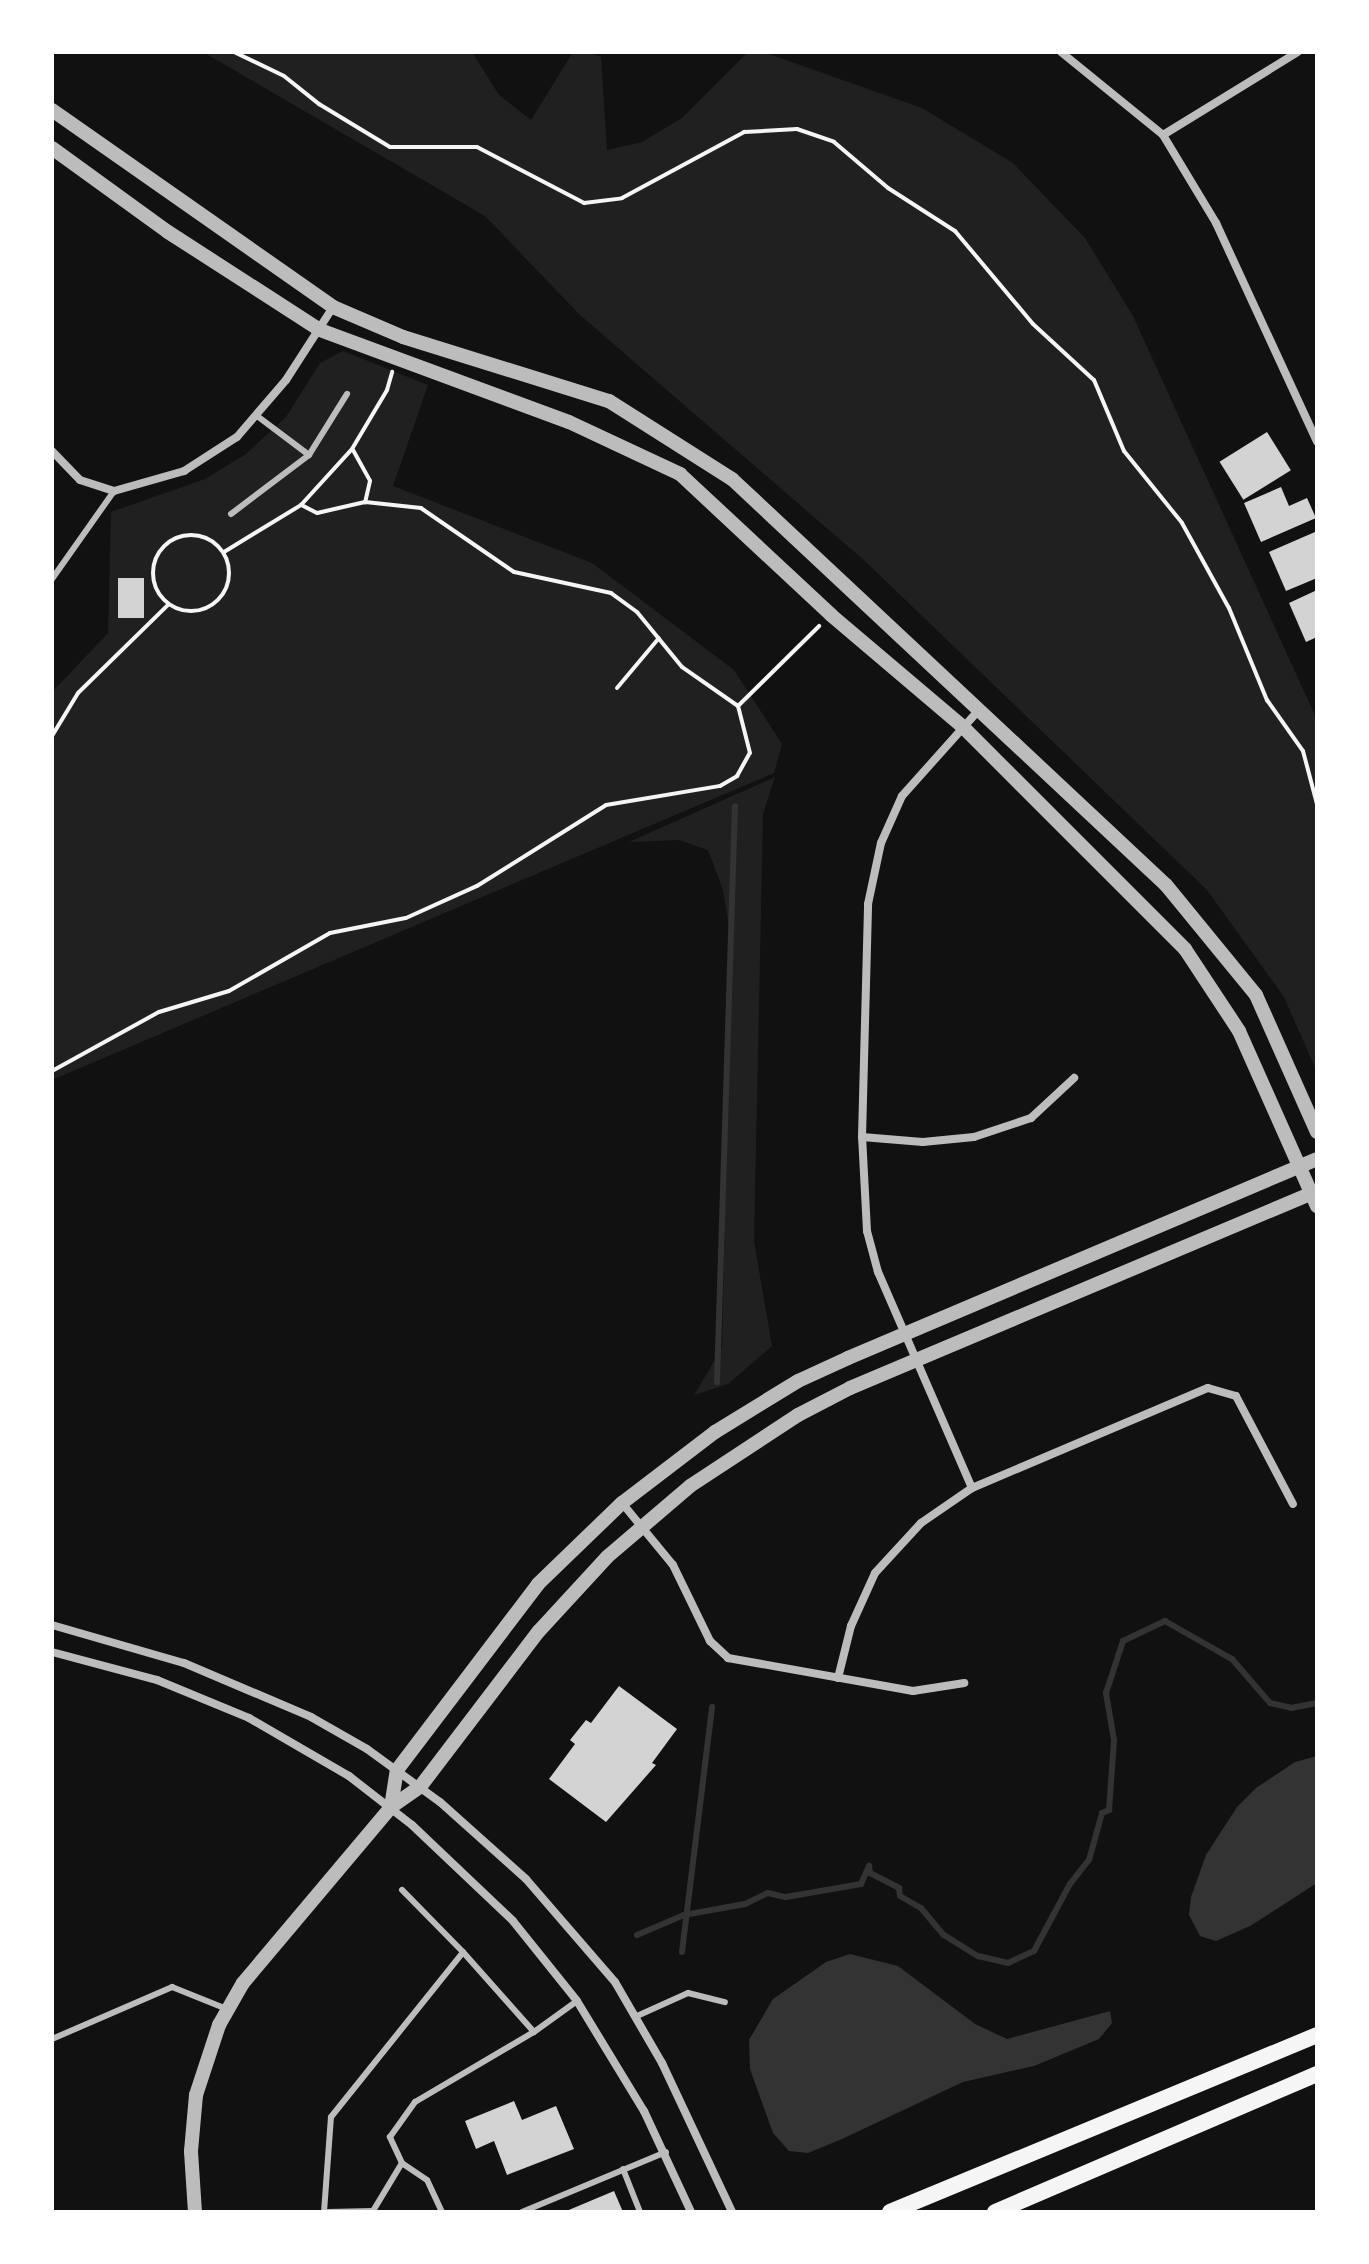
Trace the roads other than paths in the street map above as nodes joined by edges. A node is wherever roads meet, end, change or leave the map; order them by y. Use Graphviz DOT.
graph roads {
  1 [pos="1061,52"];
  2 [pos="1298,52"];
  3 [pos="52,110"];
  4 [pos="1163,135"];
  5 [pos="52,148"];
  6 [pos="333,307"];
  7 [pos="320,330"];
  8 [pos="347,394"];
  9 [pos="256,415"];
  10 [pos="1317,442"];
  11 [pos="309,455"];
  12 [pos="53,456"];
  13 [pos="114,491"];
  14 [pos="231,514"];
  15 [pos="52,579"];
  16 [pos="979,710"];
  17 [pos="963,727"];
  18 [pos="1074,1078"];
  19 [pos="1317,1132"];
  20 [pos="862,1137"];
  21 [pos="1317,1159"];
  22 [pos="1301,1166"];
  23 [pos="1315,1197"];
  24 [pos="904,1335"];
  25 [pos="916,1360"];
  26 [pos="972,1488"];
  27 [pos="622,1503"];
  28 [pos="1293,1504"];
  29 [pos="641,1526"];
  30 [pos="52,1625"];
  31 [pos="52,1652"];
  32 [pos="838,1678"];
  33 [pos="964,1683"];
  34 [pos="397,1770"];
  35 [pos="420,1787"];
  36 [pos="391,1807"];
  37 [pos="402,1890"];
  38 [pos="463,1952"];
  39 [pos="577,2001"];
  40 [pos="725,2002"];
  41 [pos="227,2009"];
  42 [pos="637,2016"];
  43 [pos="534,2032"];
  44 [pos="1317,2035"];
  45 [pos="52,2039"];
  46 [pos="1317,2074"];
  47 [pos="666,2152"];
  48 [pos="402,2163"];
  49 [pos="623,2169"];
  50 [pos="195,2212"];
  51 [pos="326,2212"];
  52 [pos="442,2212"];
  53 [pos="522,2212"];
  54 [pos="640,2212"];
  55 [pos="691,2212"];
  56 [pos="732,2212"];
  57 [pos="890,2212"];
  58 [pos="995,2212"];
  1 -- 4 [label="street"];
  2 -- 4 [label="street"];
  3 -- 6 [label="street"];
  4 -- 10 [label="street"];
  5 -- 7 [label="street"];
  6 -- 7 [label="street"];
  6 -- 16 [label="street"];
  7 -- 9 [label="street"];
  7 -- 17 [label="street"];
  8 -- 11 [label="lane"];
  9 -- 11 [label="lane"];
  9 -- 13 [label="street"];
  11 -- 14 [label="lane"];
  12 -- 13 [label="street"];
  13 -- 15 [label="lane"];
  16 -- 17 [label="street"];
  16 -- 19 [label="street"];
  17 -- 20 [label="street"];
  17 -- 22 [label="street"];
  18 -- 20 [label="street"];
  20 -- 24 [label="street"];
  21 -- 22 [label="street"];
  22 -- 23 [label="street"];
  22 -- 24 [label="street"];
  23 -- 25 [label="street"];
  24 -- 25 [label="street"];
  24 -- 27 [label="street"];
  25 -- 26 [label="street"];
  25 -- 29 [label="street"];
  26 -- 28 [label="street"];
  26 -- 32 [label="street"];
  27 -- 29 [label="street"];
  27 -- 34 [label="street"];
  29 -- 32 [label="street"];
  29 -- 35 [label="street"];
  30 -- 34 [label="street"];
  31 -- 36 [label="street"];
  32 -- 33 [label="street"];
  34 -- 35 [label="street"];
  34 -- 36 [label="street"];
  35 -- 36 [label="street"];
  35 -- 42 [label="street"];
  36 -- 39 [label="street"];
  36 -- 41 [label="street"];
  37 -- 38 [label="lane"];
  38 -- 43 [label="lane"];
  38 -- 51 [label="lane"];
  39 -- 43 [label="lane"];
  39 -- 47 [label="street"];
  40 -- 42 [label="lane"];
  41 -- 45 [label="lane"];
  41 -- 50 [label="street"];
  42 -- 56 [label="street"];
  43 -- 48 [label="lane"];
  44 -- 57 [label="main road"];
  46 -- 58 [label="main road"];
  47 -- 49 [label="lane"];
  47 -- 55 [label="street"];
  48 -- 51 [label="lane"];
  48 -- 52 [label="lane"];
  49 -- 53 [label="lane"];
  49 -- 54 [label="lane"];
}
